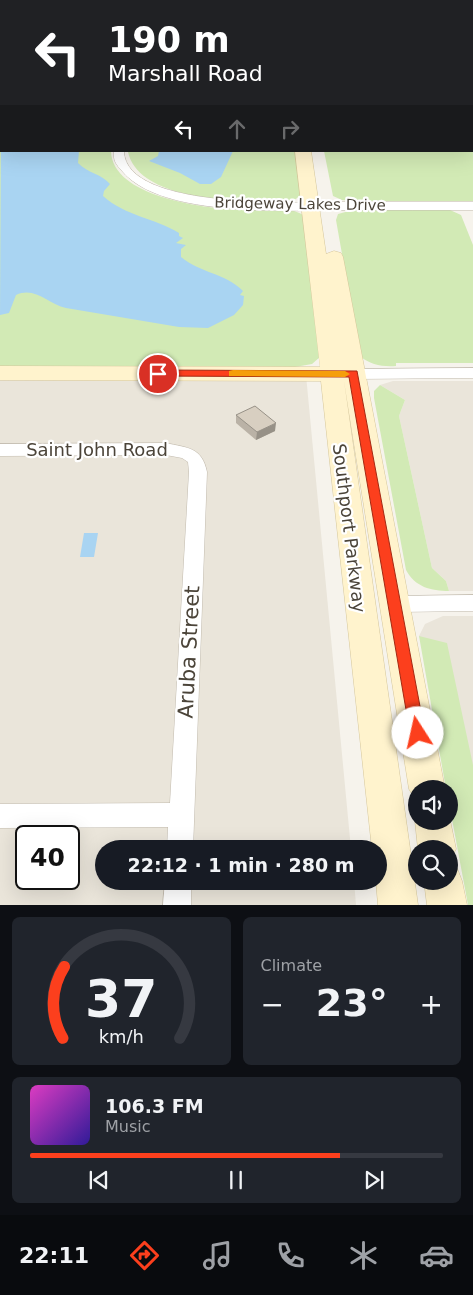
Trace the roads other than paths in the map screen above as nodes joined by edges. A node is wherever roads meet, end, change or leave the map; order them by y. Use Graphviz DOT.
graph roads {
  1 [pos="119,152"];
  2 [pos="303,152"];
  3 [pos="317,152"];
  4 [pos="318,206"];
  5 [pos="470,206"];
  6 [pos="473,221"];
  7 [pos="0,373"];
  8 [pos="343,374"];
  9 [pos="473,374"];
  10 [pos="0,450"];
  11 [pos="193,456"];
  12 [pos="473,603"];
  13 [pos="396,604"];
  14 [pos="425,780"];
  15 [pos="181,815"];
  16 [pos="0,816"];
  17 [pos="180,840"];
  18 [pos="178,890"];
  19 [pos="444,890"];
  20 [pos="177,905"];
  21 [pos="398,905"];
  22 [pos="447,905"];
  1 -- 4 [label="street, Bridgeway Lakes Drive"];
  2 -- 4 [label="street, Southport Parkway"];
  3 -- 4 [label="street, Southport Parkway"];
  4 -- 5 [label="street, Bridgeway Lakes Drive"];
  4 -- 8 [label="street, Southport Parkway"];
  5 -- 6 [label="street"];
  7 -- 8 [label="street"];
  8 -- 9 [label="street"];
  8 -- 13 [label="street, Southport Parkway"];
  8 -- 21 [label="street, Southport Parkway"];
  10 -- 11 [label="street, Saint John Road"];
  11 -- 15 [label="street, Aruba Street"];
  12 -- 13 [label="street"];
  13 -- 14 [label="street, Southport Parkway"];
  15 -- 16 [label="street"];
  15 -- 17 [label="street, Aruba Street"];
  18 -- 20 [label="street"];
  19 -- 22 [label="street"];
}
